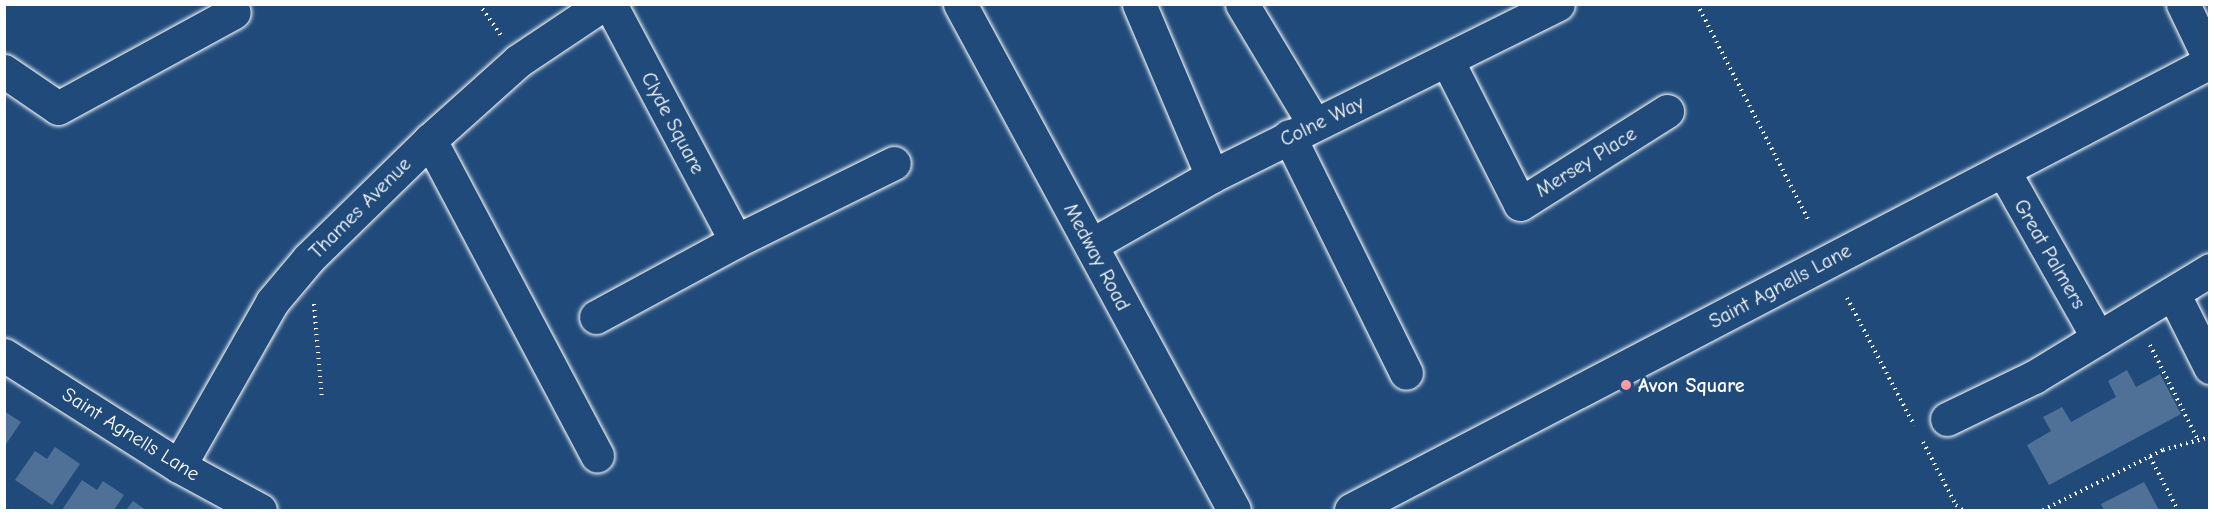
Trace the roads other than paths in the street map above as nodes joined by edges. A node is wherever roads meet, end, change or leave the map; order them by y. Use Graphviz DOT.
graph roads {
  1 [pos="603,4"];
  2 [pos="610,4"];
  3 [pos="960,4"];
  4 [pos="1139,4"];
  5 [pos="1242,4"];
  6 [pos="1558,4"];
  7 [pos="2183,4"];
  8 [pos="234,12"];
  9 [pos="1448,60"];
  10 [pos="2210,61"];
  11 [pos="4,71"];
  12 [pos="1667,111"];
  13 [pos="1302,130"];
  14 [pos="430,140"];
  15 [pos="894,163"];
  16 [pos="2003,170"];
  17 [pos="1212,176"];
  18 [pos="736,241"];
  19 [pos="1091,245"];
  20 [pos="2210,270"];
  21 [pos="2173,293"];
  22 [pos="596,317"];
  23 [pos="2098,338"];
  24 [pos="4,354"];
  25 [pos="2210,367"];
  26 [pos="1406,373"];
  27 [pos="1947,419"];
  28 [pos="597,455"];
  29 [pos="179,466"];
  30 [pos="260,510"];
  31 [pos="1234,510"];
  32 [pos="1351,510"];
  1 -- 14 [label="street, Thames Avenue"];
  2 -- 18 [label="street, Clyde Square"];
  3 -- 19 [label="street, Medway Road"];
  4 -- 17 [label="street"];
  5 -- 13 [label="street"];
  6 -- 9 [label="street, Colne Way"];
  7 -- 10 [label="street"];
  8 -- 11 [label="street"];
  9 -- 12 [label="street, Mersey Place"];
  9 -- 13 [label="street, Colne Way"];
  10 -- 16 [label="street, Saint Agnells Lane"];
  13 -- 17 [label="street, Colne Way"];
  13 -- 26 [label="street"];
  14 -- 28 [label="street"];
  14 -- 29 [label="street, Thames Avenue"];
  15 -- 18 [label="street"];
  16 -- 23 [label="street, Great Palmers"];
  16 -- 32 [label="street, Saint Agnells Lane"];
  17 -- 19 [label="street, Colne Way"];
  18 -- 22 [label="street"];
  19 -- 31 [label="street, Medway Road"];
  20 -- 21 [label="street"];
  21 -- 23 [label="street"];
  21 -- 25 [label="street"];
  23 -- 27 [label="street"];
  24 -- 29 [label="street, Saint Agnells Lane"];
  29 -- 30 [label="street, Saint Agnells Lane"];
}
